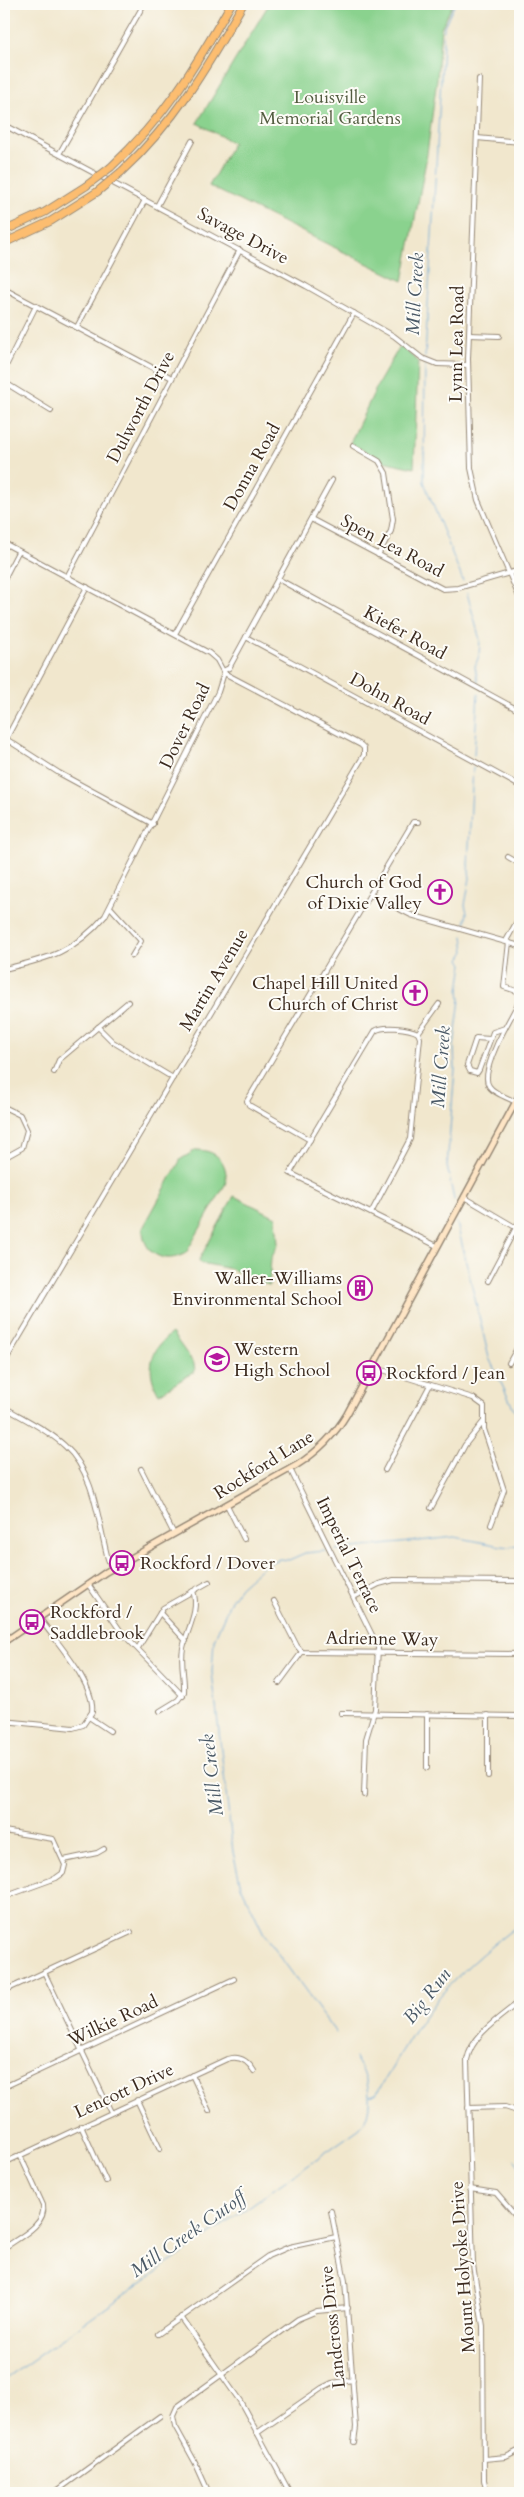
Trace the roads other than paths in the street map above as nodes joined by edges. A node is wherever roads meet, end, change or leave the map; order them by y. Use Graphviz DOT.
graph roads {
  1 [pos="144,4"];
  2 [pos="231,4"];
  3 [pos="244,4"];
  4 [pos="479,79"];
  5 [pos="4,125"];
  6 [pos="477,138"];
  7 [pos="192,141"];
  8 [pos="520,142"];
  9 [pos="59,154"];
  10 [pos="145,200"];
  11 [pos="157,206"];
  12 [pos="4,231"];
  13 [pos="4,243"];
  14 [pos="240,250"];
  15 [pos="4,288"];
  16 [pos="36,306"];
  17 [pos="354,313"];
  18 [pos="77,327"];
  19 [pos="469,335"];
  20 [pos="499,336"];
  21 [pos="468,364"];
  22 [pos="4,370"];
  23 [pos="172,378"];
  24 [pos="4,382"];
  25 [pos="51,411"];
  26 [pos="353,446"];
  27 [pos="332,480"];
  28 [pos="311,519"];
  29 [pos="4,543"];
  30 [pos="18,552"];
  31 [pos="378,555"];
  32 [pos="520,570"];
  33 [pos="509,573"];
  34 [pos="67,577"];
  35 [pos="4,579"];
  36 [pos="278,579"];
  37 [pos="86,588"];
  38 [pos="520,599"];
  39 [pos="175,634"];
  40 [pos="246,637"];
  41 [pos="223,672"];
  42 [pos="520,711"];
  43 [pos="520,786"];
  44 [pos="418,822"];
  45 [pos="153,824"];
  46 [pos="508,857"];
  47 [pos="520,864"];
  48 [pos="370,894"];
  49 [pos="111,908"];
  50 [pos="520,916"];
  51 [pos="508,941"];
  52 [pos="520,946"];
  53 [pos="132,956"];
  54 [pos="4,969"];
  55 [pos="520,992"];
  56 [pos="520,1000"];
  57 [pos="128,1002"];
  58 [pos="439,1004"];
  59 [pos="98,1028"];
  60 [pos="505,1028"];
  61 [pos="418,1033"];
  62 [pos="490,1039"];
  63 [pos="54,1072"];
  64 [pos="173,1078"];
  65 [pos="520,1094"];
  66 [pos="516,1102"];
  67 [pos="4,1107"];
  68 [pos="310,1140"];
  69 [pos="4,1158"];
  70 [pos="464,1198"];
  71 [pos="371,1213"];
  72 [pos="520,1220"];
  73 [pos="518,1228"];
  74 [pos="437,1246"];
  75 [pos="488,1282"];
  76 [pos="520,1343"];
  77 [pos="4,1363"];
  78 [pos="509,1363"];
  79 [pos="373,1367"];
  80 [pos="430,1385"];
  81 [pos="4,1407"];
  82 [pos="484,1421"];
  83 [pos="142,1469"];
  84 [pos="290,1469"];
  85 [pos="385,1470"];
  86 [pos="227,1505"];
  87 [pos="431,1508"];
  88 [pos="491,1525"];
  89 [pos="174,1534"];
  90 [pos="244,1539"];
  91 [pos="112,1568"];
  92 [pos="520,1581"];
  93 [pos="209,1582"];
  94 [pos="88,1583"];
  95 [pos="193,1591"];
  96 [pos="354,1596"];
  97 [pos="274,1601"];
  98 [pos="160,1613"];
  99 [pos="39,1617"];
  100 [pos="186,1641"];
  101 [pos="4,1642"];
  102 [pos="138,1648"];
  103 [pos="302,1652"];
  104 [pos="378,1652"];
  105 [pos="520,1654"];
  106 [pos="279,1682"];
  107 [pos="183,1696"];
  108 [pos="160,1711"];
  109 [pos="341,1713"];
  110 [pos="374,1713"];
  111 [pos="427,1714"];
  112 [pos="488,1715"];
  113 [pos="520,1716"];
  114 [pos="89,1717"];
  115 [pos="4,1721"];
  116 [pos="110,1731"];
  117 [pos="427,1768"];
  118 [pos="488,1776"];
  119 [pos="364,1795"];
  120 [pos="4,1831"];
  121 [pos="104,1849"];
  122 [pos="64,1860"];
  123 [pos="4,1897"];
  124 [pos="131,1932"];
  125 [pos="44,1972"];
  126 [pos="234,1979"];
  127 [pos="4,1991"];
  128 [pos="520,2001"];
  129 [pos="82,2051"];
  130 [pos="254,2071"];
  131 [pos="192,2074"];
  132 [pos="4,2087"];
  133 [pos="137,2100"];
  134 [pos="468,2108"];
  135 [pos="209,2111"];
  136 [pos="111,2112"];
  137 [pos="520,2112"];
  138 [pos="81,2126"];
  139 [pos="160,2149"];
  140 [pos="20,2155"];
  141 [pos="4,2163"];
  142 [pos="106,2181"];
  143 [pos="470,2189"];
  144 [pos="331,2211"];
  145 [pos="520,2221"];
  146 [pos="336,2237"];
  147 [pos="4,2248"];
  148 [pos="348,2308"];
  149 [pos="181,2317"];
  150 [pos="158,2334"];
  151 [pos="222,2374"];
  152 [pos="353,2380"];
  153 [pos="160,2416"];
  154 [pos="257,2433"];
  155 [pos="354,2442"];
  156 [pos="520,2450"];
  157 [pos="484,2459"];
  158 [pos="54,2493"];
  159 [pos="209,2493"];
  160 [pos="290,2493"];
  161 [pos="487,2493"];
  1 -- 9 [label="street"];
  2 -- 12 [label="highway, bridge"];
  3 -- 13 [label="highway, bridge"];
  4 -- 6 [label="street, Lynn Lea Road"];
  5 -- 9 [label="street, Savage Drive"];
  6 -- 8 [label="street"];
  6 -- 19 [label="street, Lynn Lea Road"];
  7 -- 11 [label="street"];
  9 -- 10 [label="street, Savage Drive"];
  10 -- 11 [label="street, Savage Drive"];
  10 -- 18 [label="street"];
  11 -- 14 [label="street, Savage Drive"];
  14 -- 17 [label="street, Savage Drive"];
  14 -- 23 [label="street, Dulworth Drive"];
  15 -- 16 [label="street"];
  16 -- 18 [label="street"];
  16 -- 22 [label="street"];
  17 -- 21 [label="street, Savage Drive"];
  17 -- 39 [label="street, Donna Road"];
  18 -- 23 [label="street"];
  19 -- 20 [label="street"];
  19 -- 21 [label="street, Lynn Lea Road"];
  21 -- 33 [label="street, Lynn Lea Road"];
  23 -- 34 [label="street, Dulworth Drive"];
  24 -- 25 [label="street"];
  26 -- 31 [label="street"];
  27 -- 28 [label="street"];
  28 -- 31 [label="street, Spen Lea Road"];
  28 -- 36 [label="street"];
  29 -- 30 [label="street, Dover Road"];
  30 -- 34 [label="street, Dover Road"];
  30 -- 35 [label="street"];
  31 -- 33 [label="street, Spen Lea Road"];
  32 -- 33 [label="street, Spen Lea Road"];
  33 -- 38 [label="street, Lynn Lea Road"];
  34 -- 37 [label="street, Dover Road"];
  36 -- 40 [label="street"];
  36 -- 42 [label="street, Kiefer Road"];
  37 -- 39 [label="street, Dover Road"];
  37 -- 45 [label="street"];
  39 -- 41 [label="street, Dover Road"];
  40 -- 41 [label="street"];
  40 -- 43 [label="street, Dohn Road"];
  41 -- 45 [label="street, Dover Road"];
  41 -- 64 [label="street, Martin Avenue"];
  44 -- 48 [label="street"];
  45 -- 49 [label="street, Dover Road"];
  46 -- 47 [label="street"];
  48 -- 51 [label="street"];
  48 -- 68 [label="street"];
  49 -- 53 [label="street"];
  49 -- 54 [label="street, Dover Road"];
  50 -- 51 [label="street"];
  51 -- 52 [label="street"];
  51 -- 55 [label="street"];
  56 -- 60 [label="street"];
  57 -- 59 [label="street"];
  58 -- 61 [label="street"];
  59 -- 63 [label="street"];
  59 -- 64 [label="street"];
  60 -- 62 [label="street"];
  60 -- 66 [label="street"];
  61 -- 68 [label="street"];
  61 -- 71 [label="street"];
  62 -- 62 [label="street"];
  64 -- 77 [label="street, Martin Avenue"];
  65 -- 66 [label="main road, Rockford Lane"];
  66 -- 70 [label="main road, Rockford Lane"];
  67 -- 69 [label="street"];
  68 -- 71 [label="street"];
  70 -- 73 [label="street"];
  70 -- 74 [label="main road, Rockford Lane"];
  71 -- 74 [label="street"];
  72 -- 73 [label="street"];
  73 -- 75 [label="street"];
  74 -- 79 [label="main road, Rockford Lane"];
  76 -- 78 [label="street"];
  79 -- 80 [label="street"];
  79 -- 84 [label="main road, Rockford Lane"];
  80 -- 82 [label="street"];
  80 -- 85 [label="street"];
  81 -- 91 [label="street"];
  82 -- 87 [label="street"];
  82 -- 88 [label="street"];
  83 -- 89 [label="street"];
  84 -- 86 [label="main road, Rockford Lane"];
  84 -- 96 [label="street, Imperial Terrace"];
  86 -- 89 [label="main road, Rockford Lane"];
  86 -- 90 [label="street"];
  89 -- 91 [label="main road, Rockford Lane"];
  91 -- 94 [label="main road, Rockford Lane"];
  92 -- 96 [label="street"];
  93 -- 95 [label="street"];
  94 -- 99 [label="main road, Rockford Lane"];
  94 -- 102 [label="street"];
  95 -- 98 [label="street"];
  95 -- 100 [label="street"];
  96 -- 104 [label="street, Imperial Terrace"];
  97 -- 103 [label="street, Adrienne Way"];
  98 -- 100 [label="street"];
  98 -- 102 [label="street"];
  99 -- 101 [label="main road, Rockford Lane"];
  99 -- 114 [label="street"];
  100 -- 107 [label="street"];
  102 -- 107 [label="street"];
  103 -- 104 [label="street, Adrienne Way"];
  103 -- 106 [label="street"];
  104 -- 105 [label="street, Adrienne Way"];
  104 -- 110 [label="street, Imperial Terrace"];
  107 -- 108 [label="street"];
  109 -- 110 [label="street"];
  110 -- 111 [label="street"];
  110 -- 119 [label="street, Imperial Terrace"];
  111 -- 112 [label="street"];
  111 -- 117 [label="street"];
  112 -- 113 [label="street"];
  112 -- 118 [label="street"];
  114 -- 115 [label="street"];
  114 -- 116 [label="street"];
  120 -- 122 [label="street"];
  121 -- 122 [label="street"];
  122 -- 123 [label="street"];
  124 -- 125 [label="street"];
  125 -- 127 [label="street"];
  125 -- 129 [label="street"];
  126 -- 129 [label="street, Wilkie Road"];
  128 -- 134 [label="street, Mount Holyoke Drive"];
  129 -- 132 [label="street, Wilkie Road"];
  129 -- 136 [label="street"];
  130 -- 131 [label="street, Lencott Drive"];
  131 -- 133 [label="street, Lencott Drive"];
  131 -- 135 [label="street"];
  133 -- 136 [label="street, Lencott Drive"];
  133 -- 139 [label="street"];
  134 -- 137 [label="street"];
  134 -- 143 [label="street, Mount Holyoke Drive"];
  136 -- 138 [label="street, Lencott Drive"];
  138 -- 140 [label="street, Lencott Drive"];
  138 -- 142 [label="street"];
  140 -- 141 [label="street, Lencott Drive"];
  140 -- 147 [label="street"];
  143 -- 145 [label="street"];
  143 -- 157 [label="street, Mount Holyoke Drive"];
  144 -- 146 [label="street, Landcross Drive"];
  146 -- 148 [label="street, Landcross Drive"];
  146 -- 149 [label="street"];
  148 -- 151 [label="street"];
  148 -- 152 [label="street, Landcross Drive"];
  149 -- 150 [label="street"];
  149 -- 151 [label="street"];
  151 -- 154 [label="street"];
  151 -- 159 [label="street"];
  152 -- 154 [label="street"];
  152 -- 155 [label="street, Landcross Drive"];
  153 -- 158 [label="street"];
  154 -- 160 [label="street"];
  156 -- 157 [label="street"];
  157 -- 161 [label="street, Mount Holyoke Drive"];
}
